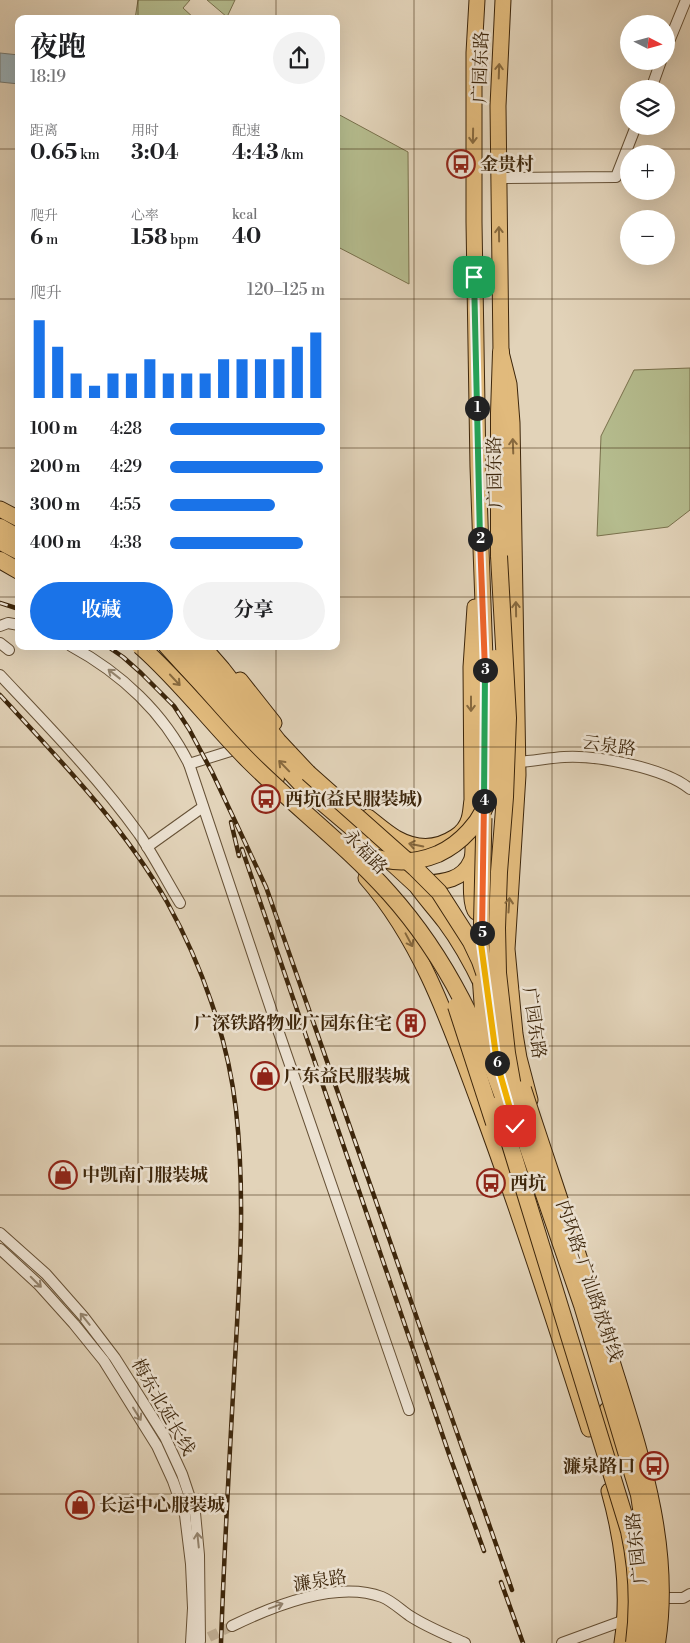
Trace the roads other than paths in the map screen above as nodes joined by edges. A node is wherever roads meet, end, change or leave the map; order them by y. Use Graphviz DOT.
graph roads {
  1 [pos="477,0"];
  2 [pos="503,0"];
  3 [pos="686,0"];
  4 [pos="675,27"];
  5 [pos="632,135"];
  6 [pos="498,178"];
  7 [pos="502,352"];
  8 [pos="0,509"];
  9 [pos="0,517"];
  10 [pos="15,517"];
  11 [pos="15,525"];
  12 [pos="0,527"];
  13 [pos="15,536"];
  14 [pos="0,542"];
  15 [pos="15,550"];
  16 [pos="481,551"];
  17 [pos="499,556"];
  18 [pos="0,560"];
  19 [pos="15,569"];
  20 [pos="15,625"];
  21 [pos="0,626"];
  22 [pos="0,642"];
  23 [pos="517,642"];
  24 [pos="10,650"];
  25 [pos="78,650"];
  26 [pos="144,650"];
  27 [pos="170,650"];
  28 [pos="188,650"];
  29 [pos="205,650"];
  30 [pos="214,650"];
  31 [pos="0,675"];
  32 [pos="213,700"];
  33 [pos="237,749"];
  34 [pos="188,764"];
  35 [pos="518,769"];
  36 [pos="690,789"];
  37 [pos="472,800"];
  38 [pos="203,807"];
  39 [pos="491,820"];
  40 [pos="382,828"];
  41 [pos="147,847"];
  42 [pos="344,847"];
  43 [pos="472,860"];
  44 [pos="415,884"];
  45 [pos="180,903"];
  46 [pos="481,944"];
  47 [pos="519,1058"];
  48 [pos="474,1092"];
  49 [pos="550,1175"];
  50 [pos="508,1183"];
  51 [pos="568,1228"];
  52 [pos="0,1234"];
  53 [pos="534,1241"];
  54 [pos="0,1249"];
  55 [pos="115,1358"];
  56 [pos="111,1372"];
  57 [pos="606,1407"];
  58 [pos="409,1410"];
  59 [pos="607,1486"];
  60 [pos="190,1514"];
  61 [pos="690,1594"];
  62 [pos="660,1598"];
  63 [pos="625,1620"];
  64 [pos="232,1626"];
  65 [pos="199,1641"];
  66 [pos="465,1643"];
  67 [pos="562,1643"];
  68 [pos="622,1643"];
  69 [pos="634,1643"];
  70 [pos="640,1643"];
  71 [pos="645,1643"];
  72 [pos="656,1643"];
  1 -- 16 [label="main road, 广园东路, one-way"];
  6 -- 2 [label="main road, 广园东路, one-way"];
  3 -- 4 [label="street"];
  5 -- 6 [label="street"];
  7 -- 6 [label="main road, 广园东路, one-way"];
  7 -- 17 [label="highway"];
  23 -- 7 [label="main road, 广园东路, one-way"];
  8 -- 10 [label="main road"];
  9 -- 11 [label="highway"];
  12 -- 13 [label="highway"];
  14 -- 15 [label="main road"];
  16 -- 37 [label="main road, one-way"];
  16 -- 39 [label="main road, 广园东路"];
  17 -- 42 [label="highway, bridge"];
  17 -- 71 [label="highway, bridge"];
  18 -- 19 [label="highway"];
  20 -- 21 [label="street"];
  22 -- 24 [label="street"];
  23 -- 35 [label="main road, 广园东路"];
  23 -- 39 [label="main road"];
  34 -- 25 [label="street, one-way"];
  26 -- 42 [label="highway, 内环路-广汕路放射线, one-way, bridge"];
  27 -- 32 [label="main road, 永福路"];
  44 -- 28 [label="highway, one-way"];
  29 -- 72 [label="highway, 内环路-广汕路放射线, bridge"];
  30 -- 40 [label="main road, 永福路"];
  31 -- 41 [label="street"];
  32 -- 33 [label="main road, 永福路"];
  32 -- 42 [label="highway"];
  33 -- 34 [label="street"];
  33 -- 48 [label="main road, 永福路, one-way"];
  34 -- 38 [label="street"];
  35 -- 36 [label="street, 云泉路"];
  35 -- 39 [label="main road"];
  47 -- 35 [label="main road, 广园东路, one-way"];
  37 -- 40 [label="main road, one-way"];
  37 -- 43 [label="main road"];
  38 -- 41 [label="street"];
  38 -- 58 [label="street"];
  39 -- 43 [label="main road"];
  39 -- 46 [label="main road, 广园东路, bridge"];
  40 -- 44 [label="main road"];
  41 -- 45 [label="street"];
  42 -- 53 [label="highway, bridge"];
  42 -- 70 [label="highway, 内环路-广汕路放射线, bridge"];
  43 -- 44 [label="main road"];
  44 -- 47 [label="main road"];
  46 -- 53 [label="highway, bridge"];
  46 -- 57 [label="main road, 广园东路, bridge"];
  47 -- 49 [label="main road, 广园东路"];
  48 -- 50 [label="main road, 广园东路"];
  49 -- 50 [label="main road"];
  49 -- 51 [label="main road, 广园东路"];
  50 -- 53 [label="main road, 广园东路"];
  51 -- 53 [label="main road"];
  51 -- 62 [label="main road, 广园东路"];
  55 -- 52 [label="street, 梅东北延长线, one-way"];
  53 -- 59 [label="main road, 广园东路"];
  53 -- 69 [label="highway, 内环路-广汕路放射线, bridge"];
  54 -- 56 [label="street, 梅东北延长线, one-way"];
  55 -- 56 [label="street"];
  55 -- 60 [label="street, 梅东北延长线"];
  56 -- 60 [label="street, 梅东北延长线, one-way"];
  57 -- 59 [label="main road, 广园东路"];
  57 -- 71 [label="main road"];
  59 -- 63 [label="main road, 广园东路"];
  60 -- 65 [label="street, 梅东北延长线"];
  61 -- 62 [label="street"];
  62 -- 72 [label="main road, 广园东路"];
  63 -- 67 [label="street"];
  63 -- 68 [label="main road, 广园东路"];
  64 -- 66 [label="street, 濂泉路, one-way"];
}
